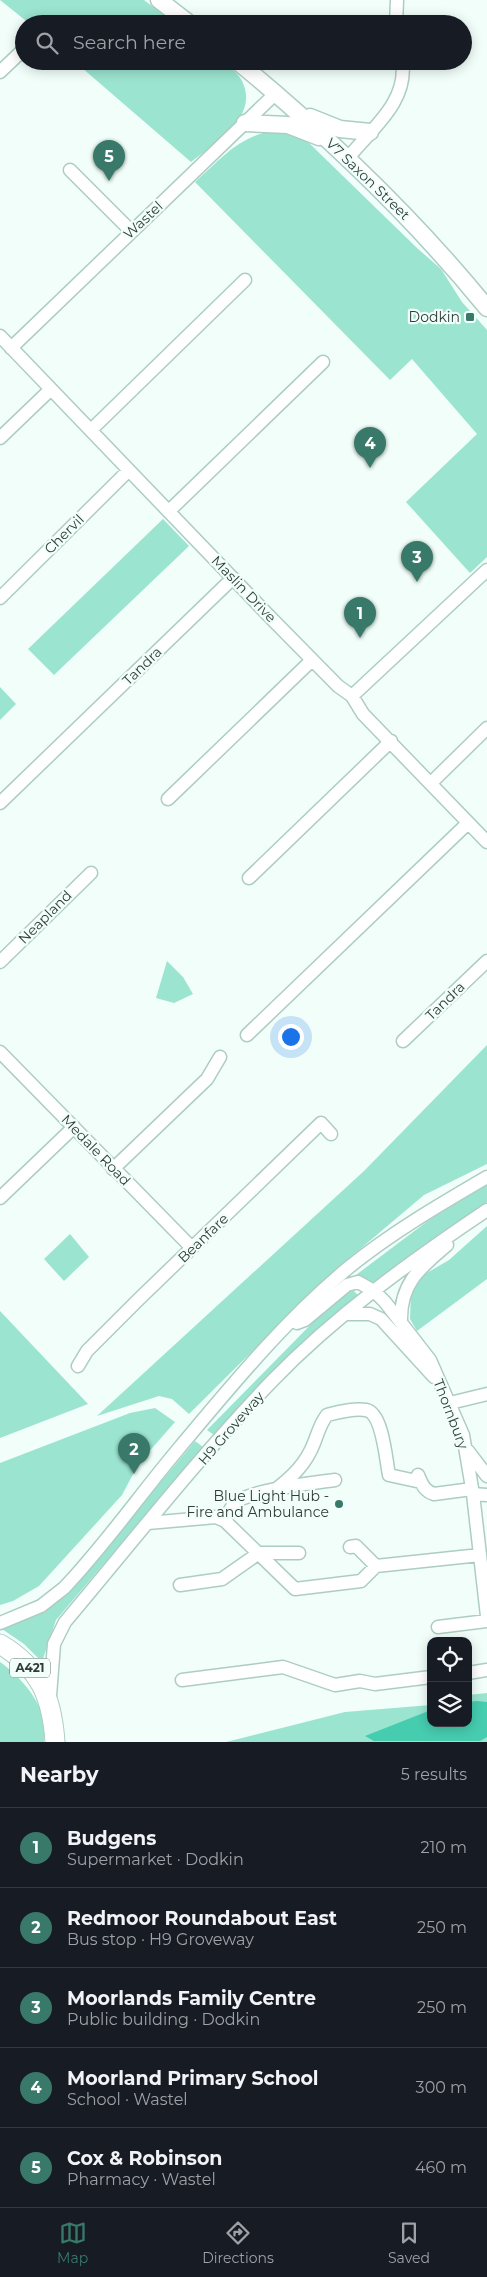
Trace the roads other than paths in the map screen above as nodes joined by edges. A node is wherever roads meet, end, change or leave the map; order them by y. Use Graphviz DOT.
graph roads {
  1 [pos="159,0"];
  2 [pos="397,0"];
  3 [pos="178,15"];
  4 [pos="396,15"];
  5 [pos="15,58"];
  6 [pos="248,70"];
  7 [pos="401,70"];
  8 [pos="0,72"];
  9 [pos="276,93"];
  10 [pos="294,109"];
  11 [pos="246,123"];
  12 [pos="370,132"];
  13 [pos="328,140"];
  14 [pos="348,158"];
  15 [pos="70,170"];
  16 [pos="132,231"];
  17 [pos="245,280"];
  18 [pos="487,308"];
  19 [pos="0,336"];
  20 [pos="12,348"];
  21 [pos="323,362"];
  22 [pos="50,390"];
  23 [pos="91,430"];
  24 [pos="0,438"];
  25 [pos="128,471"];
  26 [pos="170,512"];
  27 [pos="487,570"];
  28 [pos="233,578"];
  29 [pos="0,598"];
  30 [pos="312,660"];
  31 [pos="352,696"];
  32 [pos="487,728"];
  33 [pos="391,742"];
  34 [pos="431,783"];
  35 [pos="168,799"];
  36 [pos="0,803"];
  37 [pos="468,823"];
  38 [pos="487,842"];
  39 [pos="91,873"];
  40 [pos="249,878"];
  41 [pos="487,961"];
  42 [pos="0,962"];
  43 [pos="247,1035"];
  44 [pos="403,1041"];
  45 [pos="0,1052"];
  46 [pos="220,1057"];
  47 [pos="74,1127"];
  48 [pos="331,1134"];
  49 [pos="113,1169"];
  50 [pos="487,1177"];
  51 [pos="0,1198"];
  52 [pos="487,1211"];
  53 [pos="192,1248"];
  54 [pos="374,1291"];
  55 [pos="345,1314"];
  56 [pos="401,1321"];
  57 [pos="284,1328"];
  58 [pos="78,1366"];
  59 [pos="439,1382"];
  60 [pos="487,1394"];
  61 [pos="450,1403"];
  62 [pos="466,1449"];
  63 [pos="487,1476"];
  64 [pos="335,1480"];
  65 [pos="275,1490"];
  66 [pos="473,1492"];
  67 [pos="487,1495"];
  68 [pos="225,1521"];
  69 [pos="148,1523"];
  70 [pos="350,1547"];
  71 [pos="259,1553"];
  72 [pos="299,1553"];
  73 [pos="480,1555"];
  74 [pos="376,1566"];
  75 [pos="180,1585"];
  76 [pos="487,1616"];
  77 [pos="487,1621"];
  78 [pos="0,1623"];
  79 [pos="438,1627"];
  80 [pos="0,1644"];
  81 [pos="487,1670"];
  82 [pos="472,1672"];
  83 [pos="427,1678"];
  84 [pos="182,1680"];
  85 [pos="52,1709"];
  86 [pos="55,1742"];
  87 [pos="64,1742"];
  1 -- 3 [label="main road"];
  2 -- 4 [label="street"];
  5 -- 8 [label="street"];
  6 -- 9 [label="main road, V7 Saxon Street"];
  7 -- 12 [label="street"];
  9 -- 10 [label="main road, V7 Saxon Street"];
  9 -- 11 [label="street, Wastel"];
  10 -- 12 [label="main road"];
  10 -- 13 [label="main road, V7 Saxon Street"];
  11 -- 13 [label="main road"];
  11 -- 16 [label="street, Wastel"];
  12 -- 14 [label="street"];
  13 -- 14 [label="main road, V7 Saxon Street"];
  14 -- 18 [label="main road, V7 Saxon Street"];
  15 -- 16 [label="street"];
  16 -- 20 [label="street, Wastel"];
  17 -- 23 [label="street"];
  19 -- 20 [label="street, Maslin Drive"];
  20 -- 22 [label="street, Maslin Drive"];
  21 -- 26 [label="street"];
  22 -- 23 [label="street, Maslin Drive"];
  22 -- 24 [label="street"];
  23 -- 25 [label="street, Maslin Drive"];
  25 -- 26 [label="street, Maslin Drive"];
  25 -- 29 [label="street, Chervil"];
  26 -- 28 [label="street, Maslin Drive"];
  27 -- 31 [label="street"];
  28 -- 30 [label="street, Maslin Drive"];
  28 -- 36 [label="street, Tandra"];
  30 -- 31 [label="street, Maslin Drive"];
  30 -- 35 [label="street"];
  31 -- 33 [label="street, Maslin Drive"];
  32 -- 34 [label="street"];
  33 -- 34 [label="street, Maslin Drive"];
  33 -- 40 [label="street"];
  34 -- 37 [label="street, Maslin Drive"];
  37 -- 38 [label="street, Maslin Drive"];
  37 -- 43 [label="street"];
  39 -- 42 [label="street, Neapland"];
  41 -- 44 [label="street, Tandra"];
  45 -- 47 [label="street, Medale Road"];
  46 -- 49 [label="street"];
  47 -- 49 [label="street, Medale Road"];
  47 -- 51 [label="street"];
  48 -- 53 [label="street, Beanfare"];
  49 -- 53 [label="street, Medale Road"];
  50 -- 57 [label="street, H9 Groveway"];
  52 -- 54 [label="street, H9 Groveway"];
  52 -- 56 [label="street"];
  53 -- 58 [label="street, Beanfare"];
  54 -- 55 [label="street, H9 Groveway"];
  54 -- 56 [label="street, Thornbury"];
  54 -- 57 [label="street"];
  55 -- 59 [label="street"];
  55 -- 69 [label="street, H9 Groveway"];
  56 -- 59 [label="street, Thornbury"];
  57 -- 78 [label="street, H9 Groveway"];
  59 -- 61 [label="street, Thornbury"];
  60 -- 61 [label="street"];
  61 -- 62 [label="street, Thornbury"];
  62 -- 63 [label="street"];
  62 -- 66 [label="street, Thornbury"];
  64 -- 65 [label="street"];
  65 -- 66 [label="street"];
  65 -- 68 [label="street"];
  66 -- 67 [label="street"];
  66 -- 73 [label="street, Thornbury"];
  68 -- 69 [label="street"];
  68 -- 71 [label="street"];
  69 -- 85 [label="street, H9 Groveway"];
  70 -- 74 [label="street"];
  71 -- 72 [label="street"];
  71 -- 74 [label="street"];
  71 -- 75 [label="street"];
  73 -- 74 [label="street"];
  73 -- 76 [label="street, Thornbury"];
  77 -- 79 [label="street"];
  80 -- 85 [label="highway, A421"];
  81 -- 82 [label="street"];
  83 -- 84 [label="street"];
  85 -- 86 [label="highway, A421"];
  85 -- 87 [label="highway"];
}
